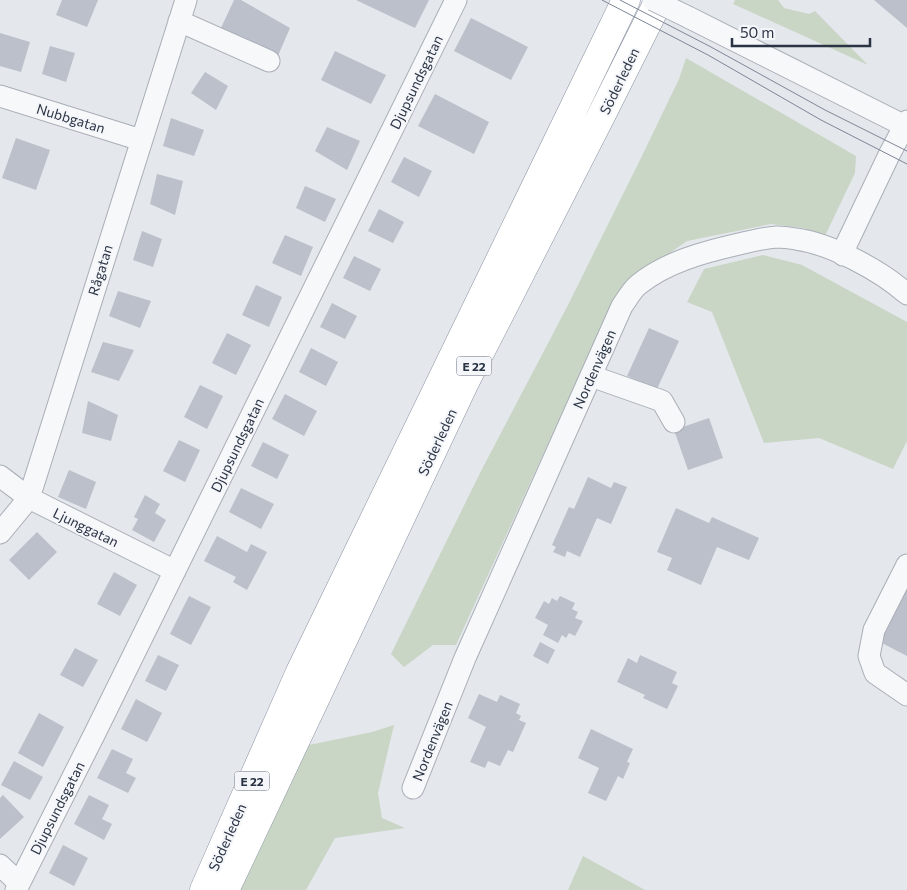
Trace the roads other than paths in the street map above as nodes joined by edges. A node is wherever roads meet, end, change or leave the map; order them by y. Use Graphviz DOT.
graph roads {
  1 [pos="186,0"];
  2 [pos="456,0"];
  3 [pos="626,0"];
  4 [pos="653,0"];
  5 [pos="659,0"];
  6 [pos="179,21"];
  7 [pos="269,61"];
  8 [pos="0,96"];
  9 [pos="906,125"];
  10 [pos="141,140"];
  11 [pos="843,255"];
  12 [pos="907,294"];
  13 [pos="591,376"];
  14 [pos="674,422"];
  15 [pos="0,476"];
  16 [pos="29,498"];
  17 [pos="0,533"];
  18 [pos="907,565"];
  19 [pos="175,571"];
  20 [pos="907,695"];
  21 [pos="413,788"];
  22 [pos="0,865"];
  23 [pos="18,887"];
  24 [pos="204,890"];
  25 [pos="225,890"];
  1 -- 6 [label="street, Rågatan"];
  2 -- 19 [label="street, Djupsundsgatan"];
  3 -- 24 [label="highway, Söderleden / E 22"];
  4 -- 9 [label="street, bridge"];
  5 -- 25 [label="highway, Söderleden / E 22"];
  6 -- 7 [label="street"];
  6 -- 10 [label="street, Rågatan"];
  8 -- 10 [label="street, Nubbgatan"];
  9 -- 11 [label="street"];
  10 -- 16 [label="street, Rågatan"];
  11 -- 12 [label="street, Nordenvägen"];
  11 -- 13 [label="street, Nordenvägen"];
  13 -- 14 [label="street"];
  13 -- 21 [label="street, Nordenvägen"];
  15 -- 16 [label="street, Ljunggatan"];
  16 -- 17 [label="street, Rågatan"];
  16 -- 19 [label="street, Ljunggatan"];
  18 -- 20 [label="street"];
  19 -- 23 [label="street, Djupsundsgatan"];
  22 -- 23 [label="street"];
}
